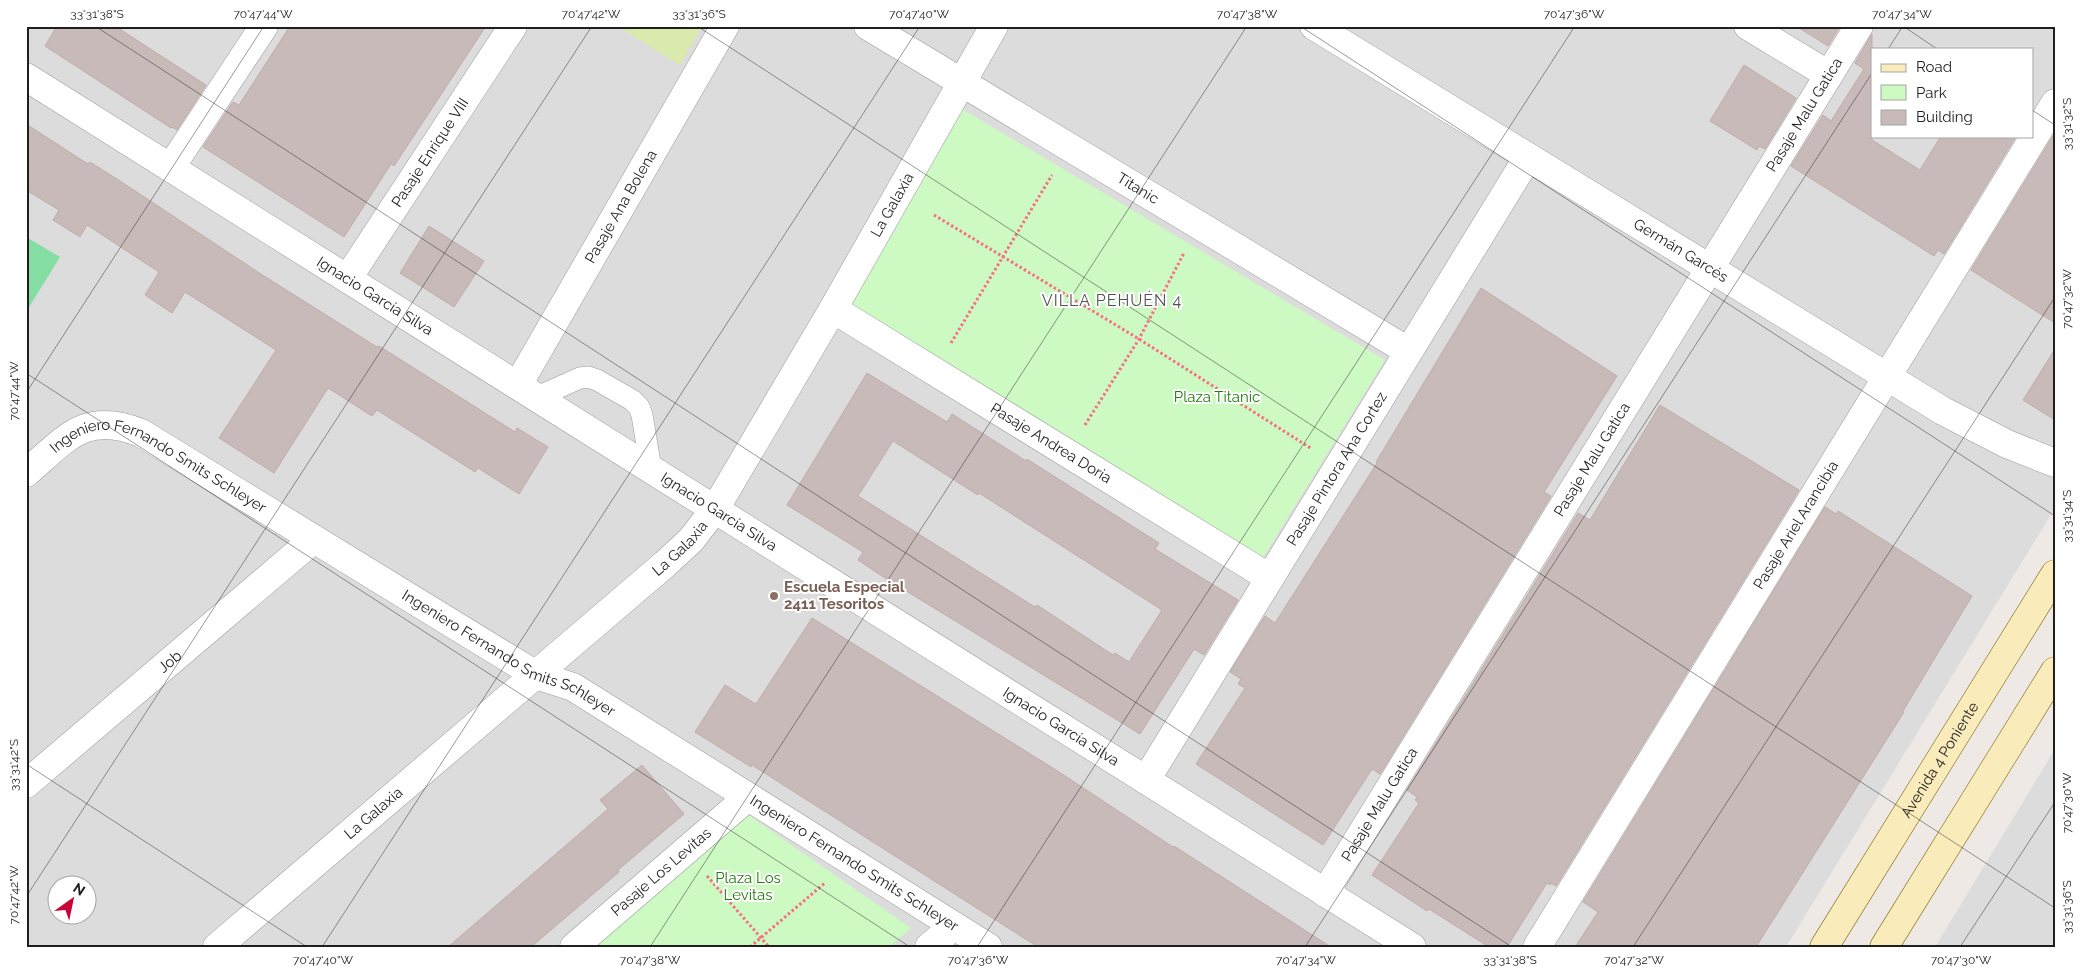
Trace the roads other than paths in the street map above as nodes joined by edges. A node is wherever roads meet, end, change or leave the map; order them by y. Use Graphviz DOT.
graph roads {
  1 [pos="264,26"];
  2 [pos="513,26"];
  3 [pos="725,26"];
  4 [pos="868,26"];
  5 [pos="994,26"];
  6 [pos="1314,26"];
  7 [pos="1748,26"];
  8 [pos="1859,26"];
  9 [pos="1828,75"];
  10 [pos="26,76"];
  11 [pos="962,83"];
  12 [pos="2055,103"];
  13 [pos="2034,137"];
  14 [pos="2033,138"];
  15 [pos="1528,157"];
  16 [pos="171,167"];
  17 [pos="1710,268"];
  18 [pos="348,278"];
  19 [pos="833,310"];
  20 [pos="1408,352"];
  21 [pos="1887,376"];
  22 [pos="527,391"];
  23 [pos="2055,463"];
  24 [pos="651,469"];
  25 [pos="26,473"];
  26 [pos="715,509"];
  27 [pos="314,538"];
  28 [pos="2055,574"];
  29 [pos="1270,578"];
  30 [pos="2055,672"];
  31 [pos="536,675"];
  32 [pos="1146,780"];
  33 [pos="26,784"];
  34 [pos="748,797"];
  35 [pos="1325,893"];
  36 [pos="954,926"];
  37 [pos="217,947"];
  38 [pos="574,947"];
  39 [pos="929,947"];
  40 [pos="988,947"];
  41 [pos="1412,947"];
  42 [pos="1537,947"];
  43 [pos="1824,947"];
  44 [pos="1884,947"];
  1 -- 16 [label="street"];
  2 -- 18 [label="street, Pasaje Enrique VIII"];
  3 -- 22 [label="street, Pasaje Ana Bolena"];
  4 -- 11 [label="street, Titanic"];
  5 -- 11 [label="street, La Galaxia"];
  6 -- 15 [label="street, Germán Garcés"];
  7 -- 9 [label="street"];
  8 -- 9 [label="street, Pasaje Malu Gatica"];
  9 -- 17 [label="street, Pasaje Malu Gatica"];
  10 -- 16 [label="street, Ignacio García Silva"];
  11 -- 19 [label="street, La Galaxia"];
  11 -- 20 [label="street, Titanic"];
  12 -- 13 [label="street, Pasaje Ariel Arancibia"];
  14 -- 21 [label="street, Pasaje Ariel Arancibia"];
  15 -- 17 [label="street, Germán Garcés"];
  15 -- 20 [label="street, Pasaje Pintora Ana Cortez"];
  16 -- 18 [label="street, Ignacio García Silva"];
  17 -- 21 [label="street, Germán Garcés"];
  17 -- 35 [label="street, Pasaje Malu Gatica"];
  18 -- 22 [label="street, Ignacio García Silva"];
  19 -- 26 [label="street, La Galaxia"];
  19 -- 29 [label="street, Pasaje Andrea Doria"];
  20 -- 29 [label="street, Pasaje Pintora Ana Cortez"];
  21 -- 23 [label="street, Germán Garcés"];
  21 -- 42 [label="street, Pasaje Ariel Arancibia"];
  22 -- 24 [label="street, Ignacio García Silva"];
  22 -- 24 [label="lane"];
  24 -- 26 [label="street, Ignacio García Silva"];
  25 -- 27 [label="street, Ingeniero Fernando Smits Schleyer"];
  26 -- 31 [label="street, La Galaxia"];
  26 -- 32 [label="street, Ignacio García Silva"];
  27 -- 31 [label="street, Ingeniero Fernando Smits Schleyer"];
  27 -- 33 [label="street, Job"];
  28 -- 43 [label="street, Avenida 4 Poniente"];
  29 -- 32 [label="street, Pasaje Pintora Ana Cortez"];
  30 -- 44 [label="street"];
  31 -- 34 [label="street, Ingeniero Fernando Smits Schleyer"];
  31 -- 37 [label="street, La Galaxia"];
  32 -- 35 [label="street, Ignacio García Silva"];
  34 -- 36 [label="street, Ingeniero Fernando Smits Schleyer"];
  34 -- 38 [label="street, Pasaje Los Levitas"];
  35 -- 41 [label="street, Ignacio García Silva"];
  36 -- 39 [label="street"];
  36 -- 40 [label="street, Ingeniero Fernando Smits Schleyer"];
}
